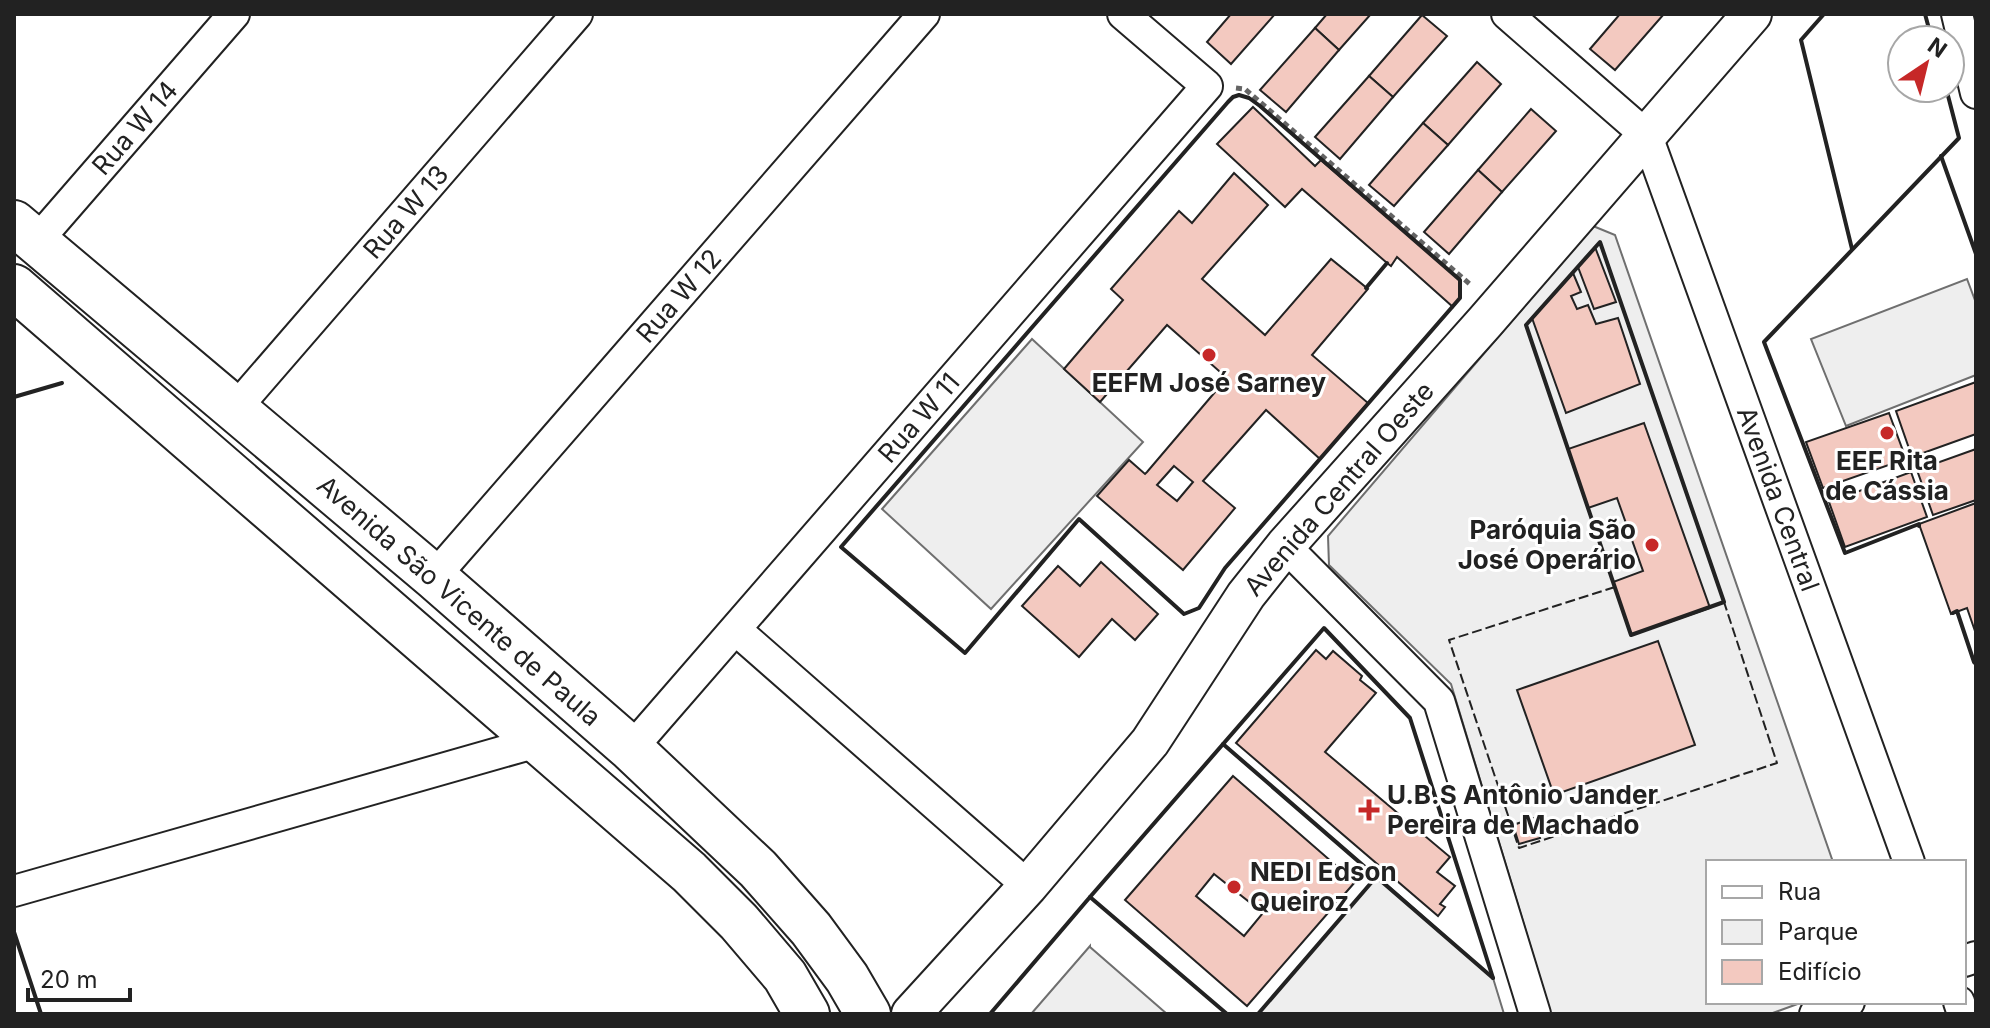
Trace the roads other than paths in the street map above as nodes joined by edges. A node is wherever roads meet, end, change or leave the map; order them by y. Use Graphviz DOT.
graph roads {
  1 [pos="234,14"];
  2 [pos="577,14"];
  3 [pos="924,14"];
  4 [pos="1123,14"];
  5 [pos="1507,14"];
  6 [pos="1752,14"];
  7 [pos="1957,14"];
  8 [pos="1976,93"];
  9 [pos="1647,136"];
  10 [pos="25,233"];
  11 [pos="14,287"];
  12 [pos="235,409"];
  13 [pos="1285,546"];
  14 [pos="434,577"];
  15 [pos="736,630"];
  16 [pos="537,742"];
  17 [pos="631,749"];
  18 [pos="1908,860"];
  19 [pos="1028,886"];
  20 [pos="14,891"];
  21 [pos="1843,1004"];
  22 [pos="807,1014"];
  23 [pos="868,1014"];
  24 [pos="911,1014"];
  25 [pos="1535,1014"];
  26 [pos="1815,1014"];
  1 -- 10 [label="street, Rua W 14"];
  2 -- 12 [label="street, Rua W 13"];
  3 -- 14 [label="street, Rua W 12"];
  4 -- 15 [label="street, Rua W 11"];
  5 -- 9 [label="street"];
  6 -- 9 [label="street, Avenida Central Oeste"];
  7 -- 8 [label="street"];
  9 -- 13 [label="street, Avenida Central Oeste"];
  9 -- 18 [label="street, Avenida Central"];
  10 -- 12 [label="main road, Avenida São Vicente de Paula"];
  11 -- 16 [label="main road, Avenida São Vicente de Paula"];
  12 -- 14 [label="main road, Avenida São Vicente de Paula"];
  13 -- 19 [label="street, Avenida Central Oeste"];
  13 -- 25 [label="street"];
  14 -- 17 [label="main road, Avenida São Vicente de Paula"];
  15 -- 17 [label="street, Rua W 11"];
  15 -- 19 [label="street"];
  16 -- 20 [label="street"];
  16 -- 22 [label="main road, Avenida São Vicente de Paula"];
  17 -- 23 [label="main road, Avenida São Vicente de Paula"];
  19 -- 24 [label="street, Avenida Central Oeste"];
  21 -- 26 [label="street"];
}
